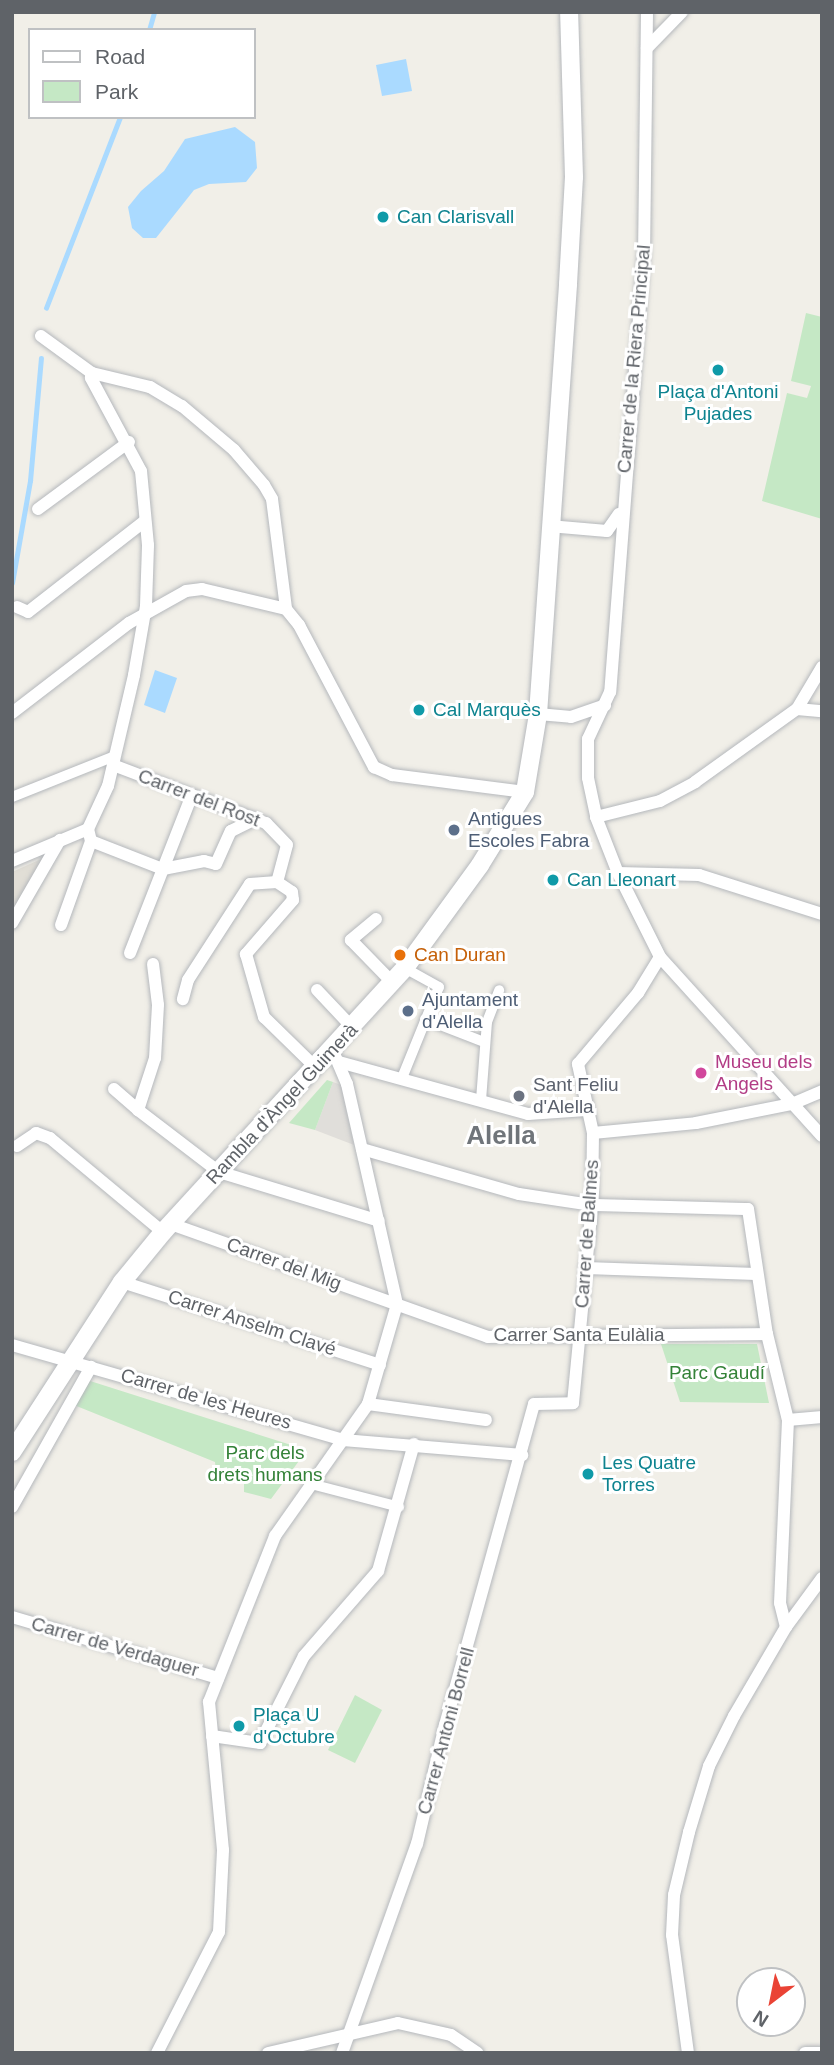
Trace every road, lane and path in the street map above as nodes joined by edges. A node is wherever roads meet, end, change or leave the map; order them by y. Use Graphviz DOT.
graph roads {
  1 [pos="569,12"];
  2 [pos="647,12"];
  3 [pos="682,12"];
  4 [pos="647,48"];
  5 [pos="41,336"];
  6 [pos="92,373"];
  7 [pos="129,442"];
  8 [pos="622,507"];
  9 [pos="38,509"];
  10 [pos="145,521"];
  11 [pos="549,526"];
  12 [pos="607,531"];
  13 [pos="618,556"];
  14 [pos="17,607"];
  15 [pos="286,609"];
  16 [pos="146,611"];
  17 [pos="822,667"];
  18 [pos="605,705"];
  19 [pos="797,709"];
  20 [pos="822,711"];
  21 [pos="12,713"];
  22 [pos="538,714"];
  23 [pos="571,717"];
  24 [pos="588,739"];
  25 [pos="114,761"];
  26 [pos="525,792"];
  27 [pos="192,795"];
  28 [pos="12,797"];
  29 [pos="596,817"];
  30 [pos="256,819"];
  31 [pos="89,835"];
  32 [pos="60,839"];
  33 [pos="12,861"];
  34 [pos="163,869"];
  35 [pos="618,873"];
  36 [pos="277,882"];
  37 [pos="822,914"];
  38 [pos="376,919"];
  39 [pos="12,923"];
  40 [pos="61,926"];
  41 [pos="130,953"];
  42 [pos="660,957"];
  43 [pos="153,964"];
  44 [pos="405,968"];
  45 [pos="392,982"];
  46 [pos="317,990"];
  47 [pos="499,990"];
  48 [pos="183,999"];
  49 [pos="425,1019"];
  50 [pos="352,1027"];
  51 [pos="484,1042"];
  52 [pos="335,1056"];
  53 [pos="316,1068"];
  54 [pos="402,1077"];
  55 [pos="114,1088"];
  56 [pos="822,1091"];
  57 [pos="483,1101"];
  58 [pos="792,1104"];
  59 [pos="138,1110"];
  60 [pos="586,1110"];
  61 [pos="593,1132"];
  62 [pos="822,1136"];
  63 [pos="17,1146"];
  64 [pos="362,1149"];
  65 [pos="219,1172"];
  66 [pos="592,1205"];
  67 [pos="379,1221"];
  68 [pos="167,1228"];
  69 [pos="585,1268"];
  70 [pos="757,1274"];
  71 [pos="122,1282"];
  72 [pos="397,1304"];
  73 [pos="767,1334"];
  74 [pos="580,1335"];
  75 [pos="12,1345"];
  76 [pos="69,1359"];
  77 [pos="380,1365"];
  78 [pos="91,1367"];
  79 [pos="368,1404"];
  80 [pos="534,1404"];
  81 [pos="822,1417"];
  82 [pos="486,1420"];
  83 [pos="788,1420"];
  84 [pos="343,1440"];
  85 [pos="414,1444"];
  86 [pos="12,1452"];
  87 [pos="522,1455"];
  88 [pos="311,1484"];
  89 [pos="12,1507"];
  90 [pos="399,1507"];
  91 [pos="822,1578"];
  92 [pos="12,1617"];
  93 [pos="786,1627"];
  94 [pos="218,1678"];
  95 [pos="212,1736"];
  96 [pos="349,2032"];
  97 [pos="157,2053"];
  98 [pos="268,2053"];
  99 [pos="342,2053"];
  100 [pos="478,2053"];
  101 [pos="688,2053"];
  102 [pos="805,2053"];
  103 [pos="822,2053"];
  1 -- 11 [label="main road"];
  2 -- 4 [label="street, Carrer de la Riera Principal"];
  3 -- 4 [label="street"];
  4 -- 8 [label="street, Carrer de la Riera Principal"];
  5 -- 6 [label="street"];
  6 -- 7 [label="street"];
  6 -- 15 [label="street"];
  7 -- 9 [label="street"];
  7 -- 10 [label="street"];
  8 -- 12 [label="street"];
  8 -- 13 [label="street, Carrer de la Riera Principal"];
  10 -- 14 [label="street"];
  10 -- 16 [label="street"];
  11 -- 12 [label="street"];
  11 -- 22 [label="main road"];
  12 -- 13 [label="street"];
  13 -- 18 [label="street, Carrer de la Riera Principal"];
  15 -- 16 [label="street"];
  15 -- 26 [label="street"];
  16 -- 21 [label="street"];
  16 -- 25 [label="street"];
  17 -- 19 [label="street"];
  18 -- 23 [label="street"];
  18 -- 24 [label="street, Carrer de la Riera Principal"];
  19 -- 20 [label="street"];
  19 -- 29 [label="street"];
  22 -- 23 [label="street"];
  22 -- 26 [label="main road"];
  23 -- 24 [label="street"];
  24 -- 29 [label="street"];
  25 -- 27 [label="street, Carrer del Rost"];
  25 -- 28 [label="street"];
  25 -- 31 [label="street"];
  26 -- 44 [label="main road, Rambla d'Àngel Guimerà"];
  27 -- 30 [label="street, Carrer del Rost"];
  27 -- 34 [label="street"];
  29 -- 35 [label="street"];
  30 -- 34 [label="street"];
  30 -- 36 [label="street, Carrer del Rost"];
  31 -- 32 [label="street"];
  31 -- 34 [label="street"];
  31 -- 40 [label="street"];
  32 -- 33 [label="street"];
  32 -- 39 [label="street"];
  34 -- 41 [label="street"];
  35 -- 37 [label="street"];
  35 -- 42 [label="street"];
  36 -- 48 [label="street"];
  36 -- 53 [label="street"];
  38 -- 45 [label="street"];
  42 -- 58 [label="street"];
  42 -- 60 [label="street, Carrer de Balmes"];
  43 -- 59 [label="street"];
  44 -- 45 [label="main road, Rambla d'Àngel Guimerà"];
  44 -- 49 [label="street"];
  45 -- 50 [label="main road, Rambla d'Àngel Guimerà"];
  46 -- 50 [label="street"];
  47 -- 51 [label="street"];
  49 -- 51 [label="street"];
  49 -- 54 [label="street"];
  50 -- 52 [label="main road, Rambla d'Àngel Guimerà"];
  51 -- 57 [label="street"];
  52 -- 53 [label="main road, Rambla d'Àngel Guimerà"];
  52 -- 54 [label="street"];
  52 -- 64 [label="street"];
  53 -- 65 [label="main road, Rambla d'Àngel Guimerà"];
  54 -- 57 [label="street"];
  55 -- 59 [label="street"];
  56 -- 58 [label="street"];
  57 -- 60 [label="street"];
  58 -- 61 [label="street"];
  58 -- 62 [label="street"];
  59 -- 65 [label="street"];
  60 -- 61 [label="street, Carrer de Balmes"];
  61 -- 66 [label="street, Carrer de Balmes"];
  63 -- 68 [label="street"];
  64 -- 66 [label="street"];
  64 -- 67 [label="street"];
  65 -- 67 [label="street"];
  65 -- 68 [label="main road, Rambla d'Àngel Guimerà"];
  66 -- 69 [label="street, Carrer de Balmes"];
  66 -- 70 [label="street"];
  67 -- 72 [label="street"];
  68 -- 71 [label="main road, Rambla d'Àngel Guimerà"];
  68 -- 72 [label="street, Carrer del Mig"];
  69 -- 70 [label="street"];
  69 -- 74 [label="street, Carrer de Balmes"];
  70 -- 73 [label="street"];
  71 -- 76 [label="main road, Rambla d'Àngel Guimerà"];
  71 -- 77 [label="street, Carrer Anselm Clavé"];
  72 -- 74 [label="street, Carrer Santa Eulàlia"];
  72 -- 77 [label="street"];
  73 -- 74 [label="street, Carrer Santa Eulàlia"];
  73 -- 83 [label="street"];
  74 -- 80 [label="street, Carrer de Balmes"];
  75 -- 76 [label="street, Carrer de les Heures"];
  76 -- 78 [label="street, Carrer de les Heures"];
  76 -- 86 [label="main road, Rambla d'Àngel Guimerà"];
  77 -- 79 [label="street"];
  78 -- 84 [label="street, Carrer de les Heures"];
  78 -- 89 [label="street"];
  79 -- 82 [label="street"];
  79 -- 84 [label="street"];
  80 -- 87 [label="street, Carrer Antoni Borrell"];
  81 -- 83 [label="street"];
  83 -- 93 [label="street"];
  84 -- 85 [label="street, Carrer de les Heures"];
  84 -- 88 [label="street"];
  85 -- 87 [label="street, Carrer de les Heures"];
  85 -- 90 [label="street"];
  87 -- 96 [label="street, Carrer Antoni Borrell"];
  88 -- 90 [label="street"];
  88 -- 94 [label="street"];
  90 -- 95 [label="street"];
  91 -- 93 [label="street"];
  92 -- 94 [label="street, Carrer de Verdaguer"];
  93 -- 101 [label="street"];
  94 -- 95 [label="street"];
  95 -- 97 [label="street"];
  96 -- 98 [label="street"];
  96 -- 99 [label="street, Carrer Antoni Borrell"];
  96 -- 100 [label="street"];
  102 -- 103 [label="street"];
}
